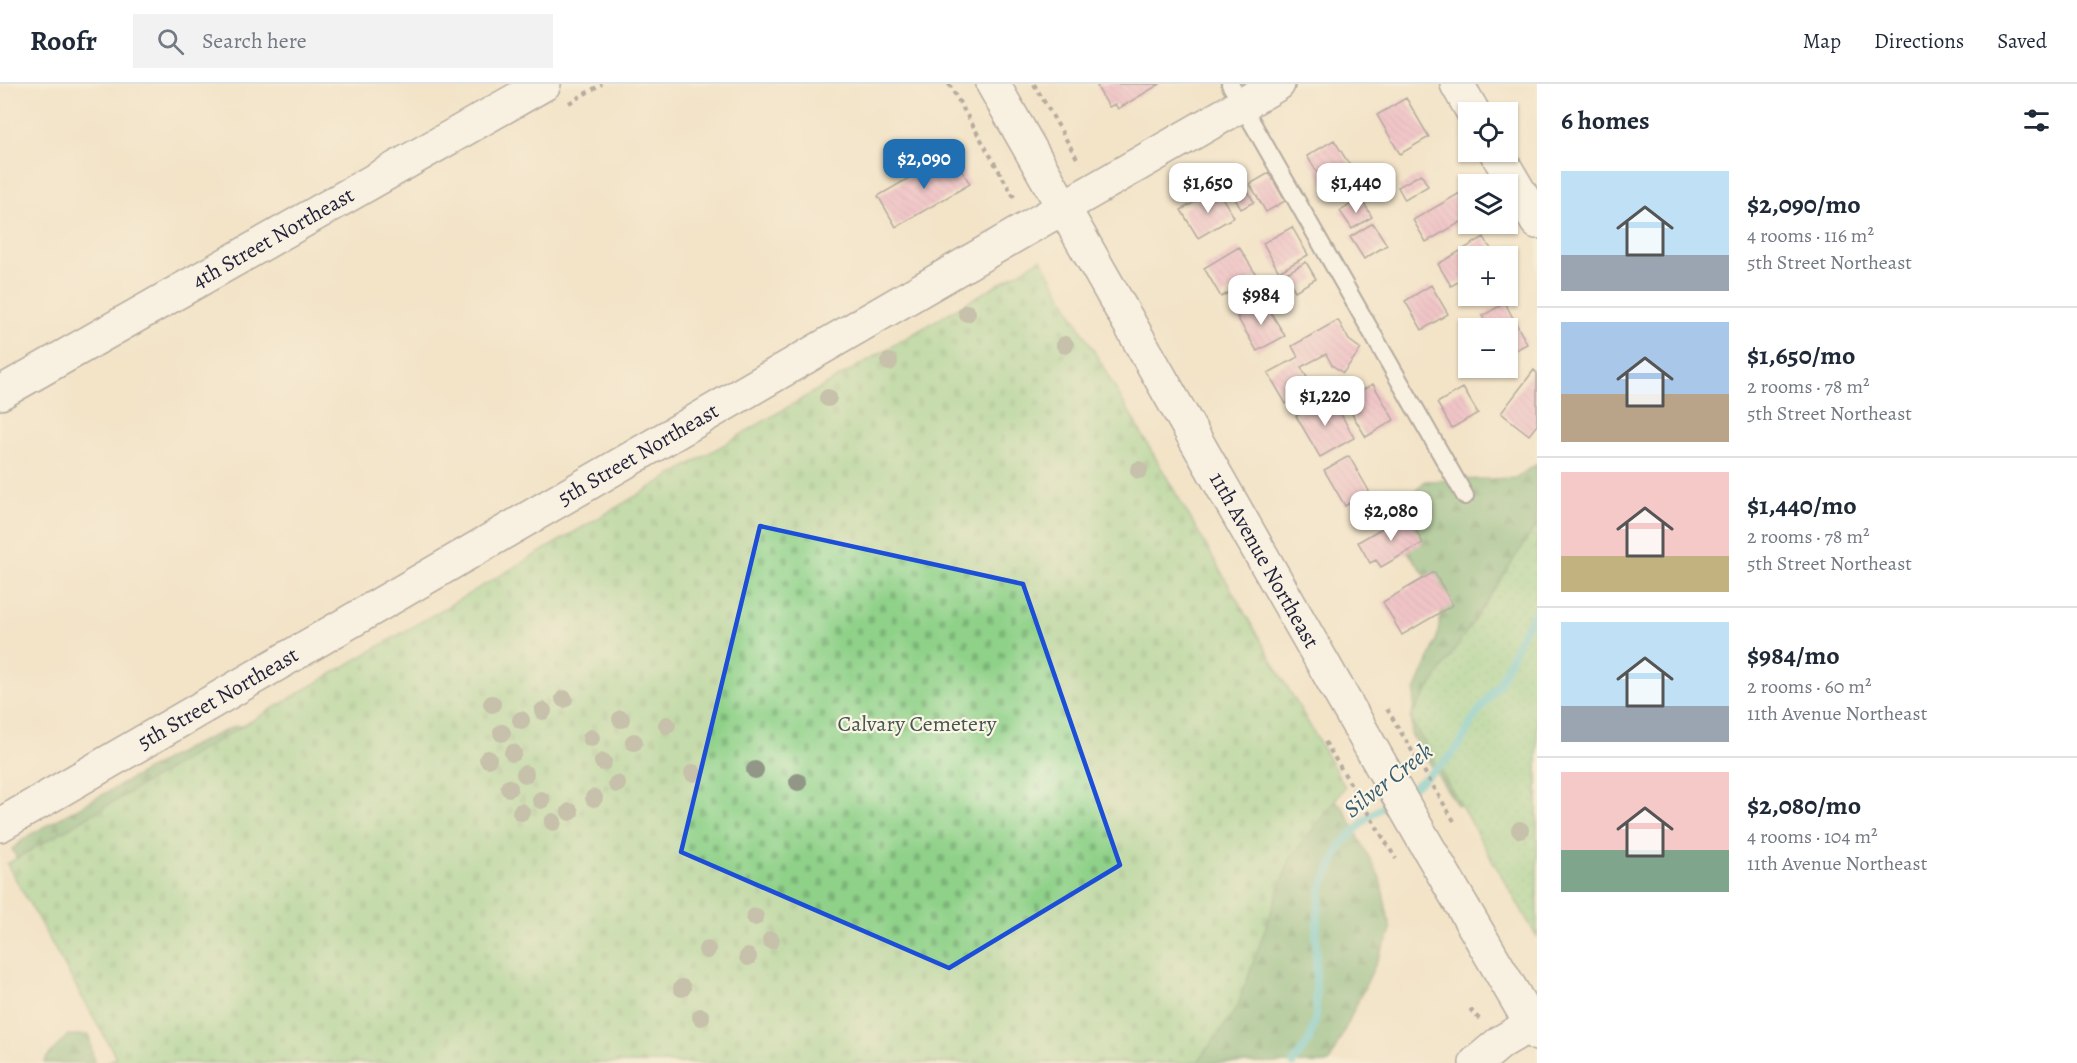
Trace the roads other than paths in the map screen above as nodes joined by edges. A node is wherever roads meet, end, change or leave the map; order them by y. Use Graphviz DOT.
graph roads {
  1 [pos="544,84"];
  2 [pos="993,84"];
  3 [pos="1278,84"];
  4 [pos="1457,84"];
  5 [pos="1236,94"];
  6 [pos="1467,102"];
  7 [pos="1502,162"];
  8 [pos="1065,207"];
  9 [pos="1537,222"];
  10 [pos="0,393"];
  11 [pos="1465,496"];
  12 [pos="0,825"];
  13 [pos="1535,1026"];
  14 [pos="1476,1063"];
  1 -- 10 [label="street, 4th Street Northeast"];
  2 -- 8 [label="street, 11th Avenue Northeast"];
  3 -- 5 [label="street, 5th Street Northeast"];
  4 -- 6 [label="street"];
  5 -- 8 [label="street, 5th Street Northeast"];
  5 -- 11 [label="lane"];
  7 -- 9 [label="street"];
  8 -- 12 [label="street, 5th Street Northeast"];
  8 -- 13 [label="street, 11th Avenue Northeast"];
  13 -- 14 [label="street"];
}
